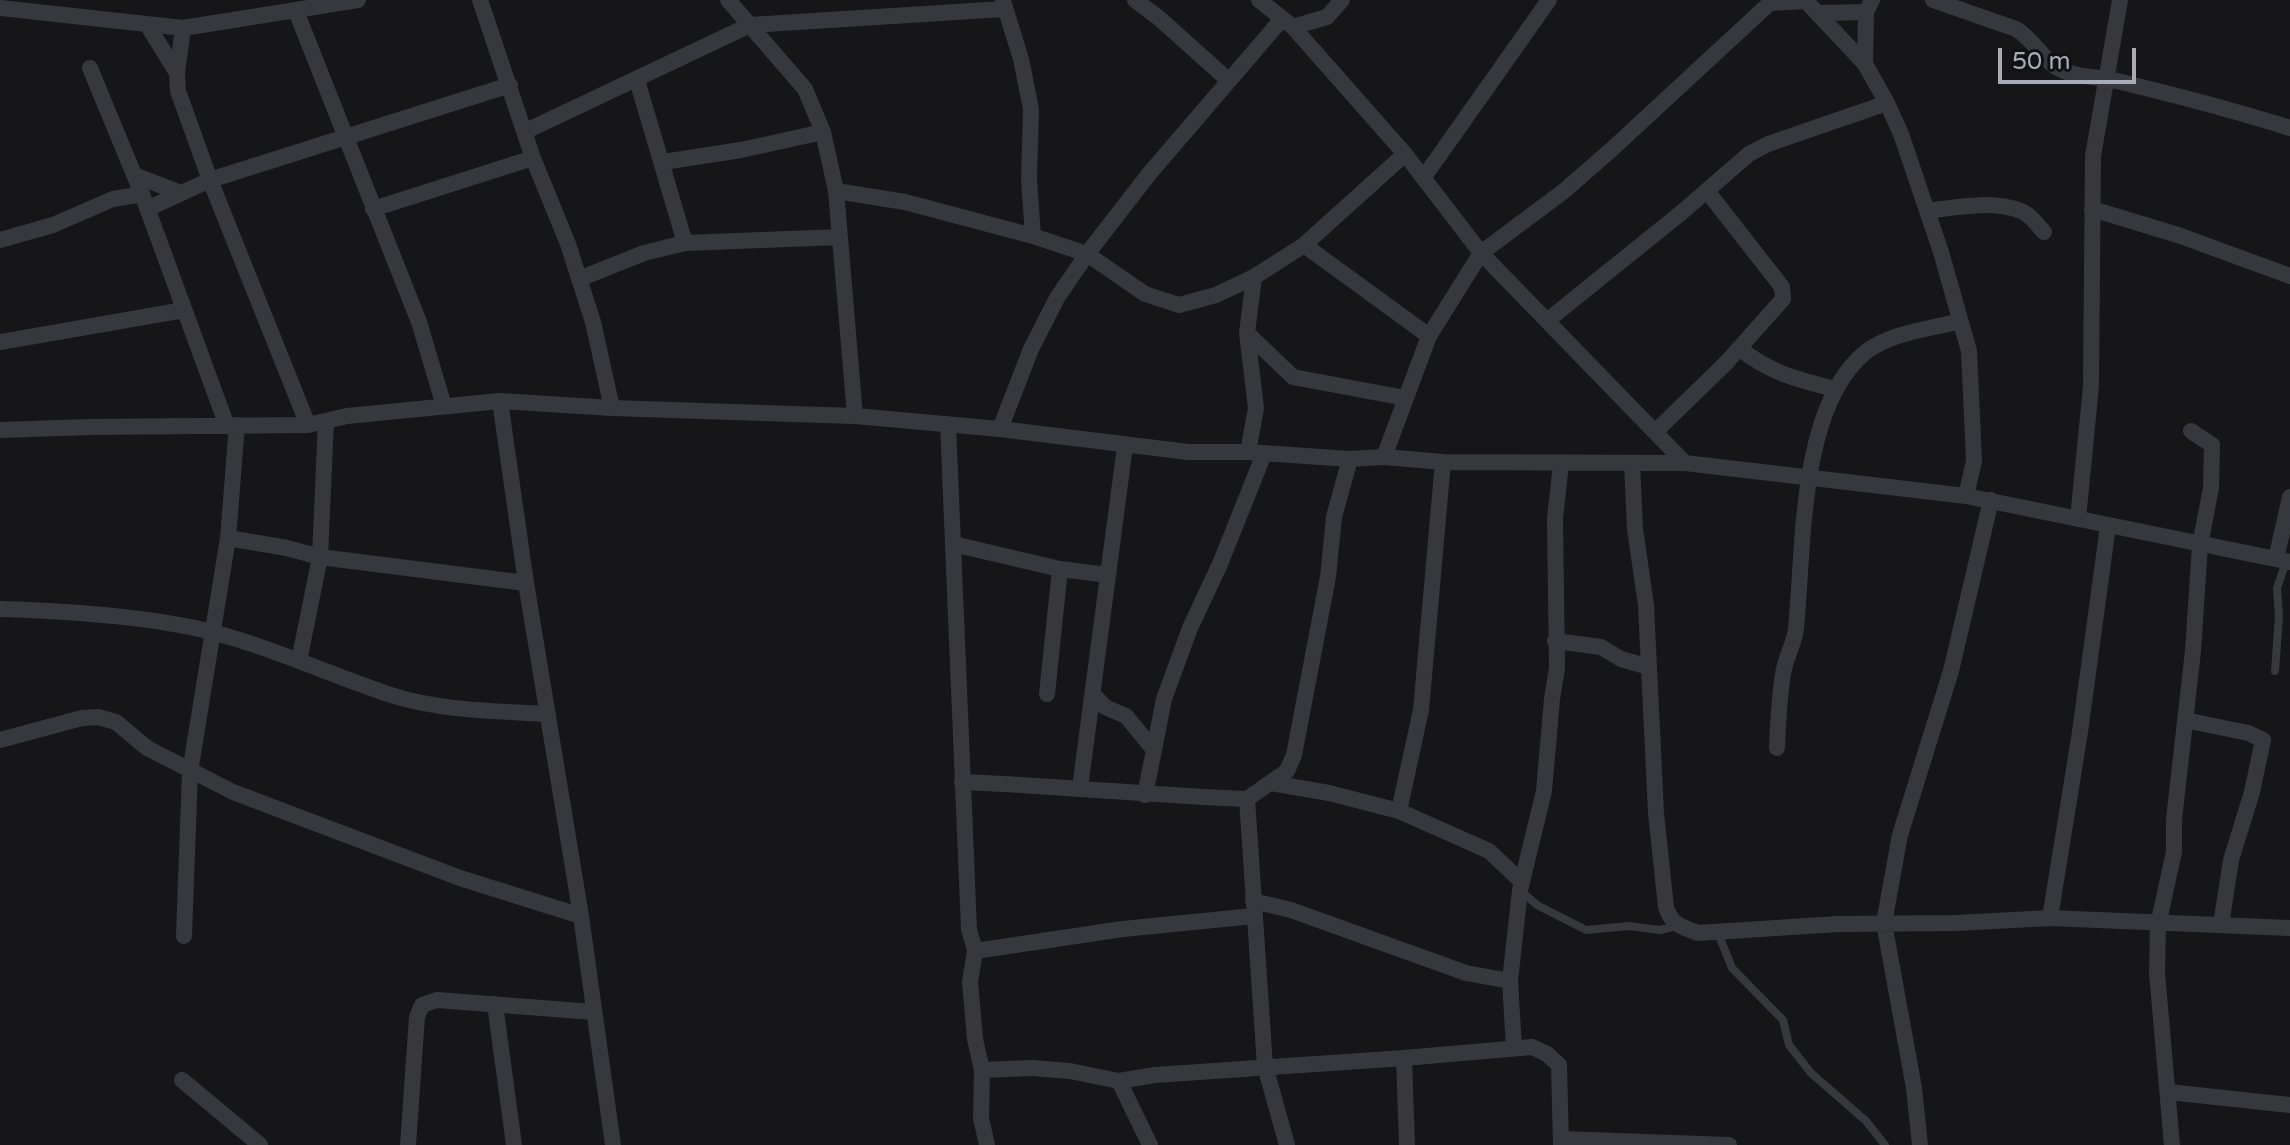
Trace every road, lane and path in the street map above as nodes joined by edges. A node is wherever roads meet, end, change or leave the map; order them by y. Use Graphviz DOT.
graph roads {
  1 [pos="358,0"];
  2 [pos="480,0"];
  3 [pos="728,0"];
  4 [pos="1135,0"];
  5 [pos="1259,0"];
  6 [pos="1342,0"];
  7 [pos="1549,0"];
  8 [pos="1933,0"];
  9 [pos="2120,0"];
  10 [pos="1805,1"];
  11 [pos="1003,4"];
  12 [pos="1869,6"];
  13 [pos="0,8"];
  14 [pos="296,11"];
  15 [pos="1819,13"];
  16 [pos="1288,23"];
  17 [pos="750,25"];
  18 [pos="148,26"];
  19 [pos="183,28"];
  20 [pos="1865,64"];
  21 [pos="90,68"];
  22 [pos="177,73"];
  23 [pos="2108,78"];
  24 [pos="637,80"];
  25 [pos="1228,80"];
  26 [pos="510,85"];
  27 [pos="1887,103"];
  28 [pos="2290,128"];
  29 [pos="526,131"];
  30 [pos="823,132"];
  31 [pos="344,137"];
  32 [pos="1405,154"];
  33 [pos="533,158"];
  34 [pos="663,162"];
  35 [pos="132,172"];
  36 [pos="1424,177"];
  37 [pos="210,180"];
  38 [pos="836,191"];
  39 [pos="1707,191"];
  40 [pos="181,193"];
  41 [pos="113,199"];
  42 [pos="145,202"];
  43 [pos="373,209"];
  44 [pos="2092,209"];
  45 [pos="1927,211"];
  46 [pos="2044,232"];
  47 [pos="1033,236"];
  48 [pos="839,237"];
  49 [pos="0,240"];
  50 [pos="685,243"];
  51 [pos="1304,245"];
  52 [pos="1481,253"];
  53 [pos="1087,254"];
  54 [pos="2290,276"];
  55 [pos="1254,277"];
  56 [pos="579,279"];
  57 [pos="184,310"];
  58 [pos="1548,320"];
  59 [pos="1960,321"];
  60 [pos="1247,333"];
  61 [pos="1429,336"];
  62 [pos="0,342"];
  63 [pos="1739,348"];
  64 [pos="1835,389"];
  65 [pos="1405,398"];
  66 [pos="500,401"];
  67 [pos="444,406"];
  68 [pos="612,408"];
  69 [pos="855,416"];
  70 [pos="326,421"];
  71 [pos="948,424"];
  72 [pos="308,425"];
  73 [pos="232,426"];
  74 [pos="1000,429"];
  75 [pos="0,430"];
  76 [pos="2191,431"];
  77 [pos="1655,432"];
  78 [pos="1125,446"];
  79 [pos="1256,453"];
  80 [pos="1384,457"];
  81 [pos="1350,459"];
  82 [pos="1443,462"];
  83 [pos="1632,463"];
  84 [pos="1685,463"];
  85 [pos="1561,464"];
  86 [pos="1810,478"];
  87 [pos="1966,496"];
  88 [pos="2290,497"];
  89 [pos="1991,500"];
  90 [pos="2078,519"];
  91 [pos="2108,526"];
  92 [pos="228,538"];
  93 [pos="953,544"];
  94 [pos="2200,545"];
  95 [pos="320,557"];
  96 [pos="2284,561"];
  97 [pos="1060,569"];
  98 [pos="1108,575"];
  99 [pos="526,583"];
  100 [pos="0,609"];
  101 [pos="213,632"];
  102 [pos="1555,641"];
  103 [pos="299,661"];
  104 [pos="1649,667"];
  105 [pos="2275,671"];
  106 [pos="1047,694"];
  107 [pos="1093,694"];
  108 [pos="548,714"];
  109 [pos="2185,720"];
  110 [pos="0,740"];
  111 [pos="1777,748"];
  112 [pos="1154,750"];
  113 [pos="190,772"];
  114 [pos="962,782"];
  115 [pos="1271,783"];
  116 [pos="1080,788"];
  117 [pos="1145,795"];
  118 [pos="1247,799"];
  119 [pos="1399,811"];
  120 [pos="1520,885"];
  121 [pos="1253,908"];
  122 [pos="581,916"];
  123 [pos="2050,918"];
  124 [pos="1884,923"];
  125 [pos="2158,925"];
  126 [pos="2221,925"];
  127 [pos="1678,926"];
  128 [pos="2290,928"];
  129 [pos="1717,932"];
  130 [pos="184,936"];
  131 [pos="975,951"];
  132 [pos="1510,981"];
  133 [pos="495,1004"];
  134 [pos="593,1012"];
  135 [pos="1514,1048"];
  136 [pos="1404,1058"];
  137 [pos="1265,1066"];
  138 [pos="982,1070"];
  139 [pos="182,1080"];
  140 [pos="1119,1081"];
  141 [pos="2169,1092"];
  142 [pos="2290,1105"];
  143 [pos="1562,1142"];
  144 [pos="260,1145"];
  145 [pos="408,1145"];
  146 [pos="514,1145"];
  147 [pos="613,1145"];
  148 [pos="987,1145"];
  149 [pos="1150,1145"];
  150 [pos="1287,1145"];
  151 [pos="1407,1145"];
  152 [pos="1729,1145"];
  153 [pos="1885,1145"];
  154 [pos="1920,1145"];
  155 [pos="2172,1145"];
  1 -- 14 [label="street"];
  2 -- 26 [label="street"];
  3 -- 17 [label="street"];
  4 -- 25 [label="street"];
  5 -- 16 [label="street"];
  6 -- 16 [label="street"];
  7 -- 36 [label="street"];
  8 -- 23 [label="street"];
  9 -- 23 [label="street"];
  10 -- 15 [label="street"];
  10 -- 52 [label="street"];
  11 -- 17 [label="street"];
  11 -- 47 [label="street"];
  12 -- 15 [label="street"];
  12 -- 20 [label="street"];
  13 -- 18 [label="street"];
  14 -- 19 [label="street"];
  14 -- 31 [label="street"];
  15 -- 20 [label="street"];
  16 -- 25 [label="street"];
  16 -- 32 [label="street"];
  17 -- 24 [label="street"];
  17 -- 30 [label="street"];
  18 -- 19 [label="street"];
  18 -- 22 [label="street"];
  19 -- 22 [label="street"];
  20 -- 27 [label="street"];
  21 -- 35 [label="street"];
  22 -- 37 [label="street"];
  23 -- 28 [label="street"];
  23 -- 44 [label="street"];
  24 -- 29 [label="street"];
  24 -- 34 [label="street"];
  25 -- 53 [label="street"];
  26 -- 29 [label="street"];
  26 -- 31 [label="street"];
  27 -- 39 [label="street"];
  27 -- 45 [label="street"];
  29 -- 33 [label="street"];
  30 -- 34 [label="street"];
  30 -- 38 [label="street"];
  31 -- 37 [label="street"];
  31 -- 43 [label="street"];
  32 -- 36 [label="street"];
  32 -- 51 [label="street"];
  33 -- 43 [label="street"];
  33 -- 56 [label="street"];
  34 -- 50 [label="street"];
  35 -- 40 [label="street"];
  35 -- 41 [label="street"];
  35 -- 42 [label="street"];
  36 -- 52 [label="street"];
  37 -- 40 [label="street"];
  37 -- 72 [label="street"];
  38 -- 47 [label="street"];
  38 -- 48 [label="street"];
  39 -- 58 [label="street"];
  39 -- 63 [label="street"];
  40 -- 42 [label="street"];
  41 -- 42 [label="street"];
  41 -- 49 [label="street"];
  42 -- 57 [label="street"];
  43 -- 67 [label="street"];
  44 -- 54 [label="street"];
  44 -- 90 [label="street"];
  45 -- 46 [label="street"];
  45 -- 59 [label="street"];
  47 -- 53 [label="street"];
  48 -- 50 [label="street"];
  48 -- 69 [label="street"];
  50 -- 56 [label="street"];
  51 -- 55 [label="street"];
  51 -- 61 [label="street"];
  52 -- 58 [label="street"];
  52 -- 61 [label="street"];
  53 -- 55 [label="street"];
  53 -- 74 [label="street"];
  55 -- 60 [label="street"];
  56 -- 68 [label="street"];
  57 -- 62 [label="street"];
  57 -- 73 [label="street"];
  58 -- 77 [label="street"];
  59 -- 64 [label="street"];
  59 -- 87 [label="street"];
  60 -- 65 [label="street"];
  60 -- 79 [label="street"];
  61 -- 65 [label="street"];
  63 -- 64 [label="street"];
  63 -- 77 [label="street"];
  64 -- 86 [label="street"];
  65 -- 80 [label="street"];
  66 -- 67 [label="street"];
  66 -- 68 [label="street"];
  66 -- 99 [label="street"];
  67 -- 70 [label="street"];
  68 -- 69 [label="street"];
  69 -- 71 [label="street"];
  70 -- 72 [label="street"];
  70 -- 95 [label="street"];
  71 -- 74 [label="street"];
  71 -- 93 [label="street"];
  72 -- 73 [label="street"];
  73 -- 75 [label="street"];
  73 -- 92 [label="street"];
  74 -- 78 [label="street"];
  76 -- 94 [label="street"];
  77 -- 84 [label="street"];
  78 -- 79 [label="street"];
  78 -- 98 [label="street"];
  79 -- 81 [label="street"];
  79 -- 112 [label="street"];
  80 -- 81 [label="street"];
  80 -- 82 [label="street"];
  81 -- 115 [label="street"];
  82 -- 85 [label="street"];
  82 -- 119 [label="street"];
  83 -- 84 [label="street"];
  83 -- 85 [label="street"];
  83 -- 104 [label="street"];
  84 -- 86 [label="street"];
  85 -- 102 [label="street"];
  86 -- 87 [label="street"];
  86 -- 111 [label="street"];
  87 -- 89 [label="street"];
  88 -- 96 [label="street"];
  89 -- 90 [label="street"];
  89 -- 124 [label="street"];
  90 -- 91 [label="street"];
  91 -- 94 [label="street"];
  91 -- 123 [label="street"];
  92 -- 95 [label="street"];
  92 -- 101 [label="street"];
  93 -- 97 [label="street"];
  93 -- 114 [label="street"];
  94 -- 96 [label="street"];
  94 -- 109 [label="street"];
  95 -- 99 [label="street"];
  95 -- 103 [label="street"];
  96 -- 105 [label="lane"];
  97 -- 98 [label="street"];
  97 -- 106 [label="street"];
  98 -- 107 [label="street"];
  99 -- 108 [label="street"];
  100 -- 101 [label="street"];
  101 -- 103 [label="street"];
  101 -- 113 [label="street"];
  102 -- 104 [label="street"];
  102 -- 120 [label="street"];
  103 -- 108 [label="street"];
  104 -- 127 [label="street"];
  107 -- 112 [label="street"];
  107 -- 116 [label="street"];
  108 -- 122 [label="street"];
  109 -- 125 [label="street"];
  109 -- 126 [label="street"];
  110 -- 113 [label="street"];
  112 -- 117 [label="street"];
  113 -- 122 [label="street"];
  113 -- 130 [label="street"];
  114 -- 116 [label="street"];
  114 -- 131 [label="street"];
  115 -- 118 [label="street"];
  115 -- 119 [label="street"];
  116 -- 117 [label="street"];
  117 -- 118 [label="street"];
  118 -- 121 [label="street"];
  119 -- 120 [label="street"];
  120 -- 127 [label="lane"];
  120 -- 132 [label="street"];
  121 -- 131 [label="street"];
  121 -- 132 [label="street"];
  121 -- 137 [label="street"];
  122 -- 134 [label="street"];
  123 -- 124 [label="street"];
  123 -- 125 [label="street"];
  124 -- 129 [label="street"];
  124 -- 154 [label="street"];
  125 -- 126 [label="street"];
  125 -- 141 [label="street"];
  126 -- 128 [label="street"];
  127 -- 129 [label="street"];
  129 -- 153 [label="lane"];
  131 -- 138 [label="street"];
  132 -- 135 [label="street"];
  133 -- 134 [label="street"];
  133 -- 145 [label="street"];
  133 -- 146 [label="street"];
  134 -- 147 [label="street"];
  135 -- 136 [label="street"];
  135 -- 143 [label="street"];
  136 -- 137 [label="street"];
  136 -- 151 [label="street"];
  137 -- 140 [label="street"];
  137 -- 150 [label="street"];
  138 -- 140 [label="street"];
  138 -- 148 [label="street"];
  139 -- 144 [label="street"];
  140 -- 149 [label="street"];
  141 -- 142 [label="street"];
  141 -- 155 [label="street"];
  143 -- 152 [label="street"];
}
